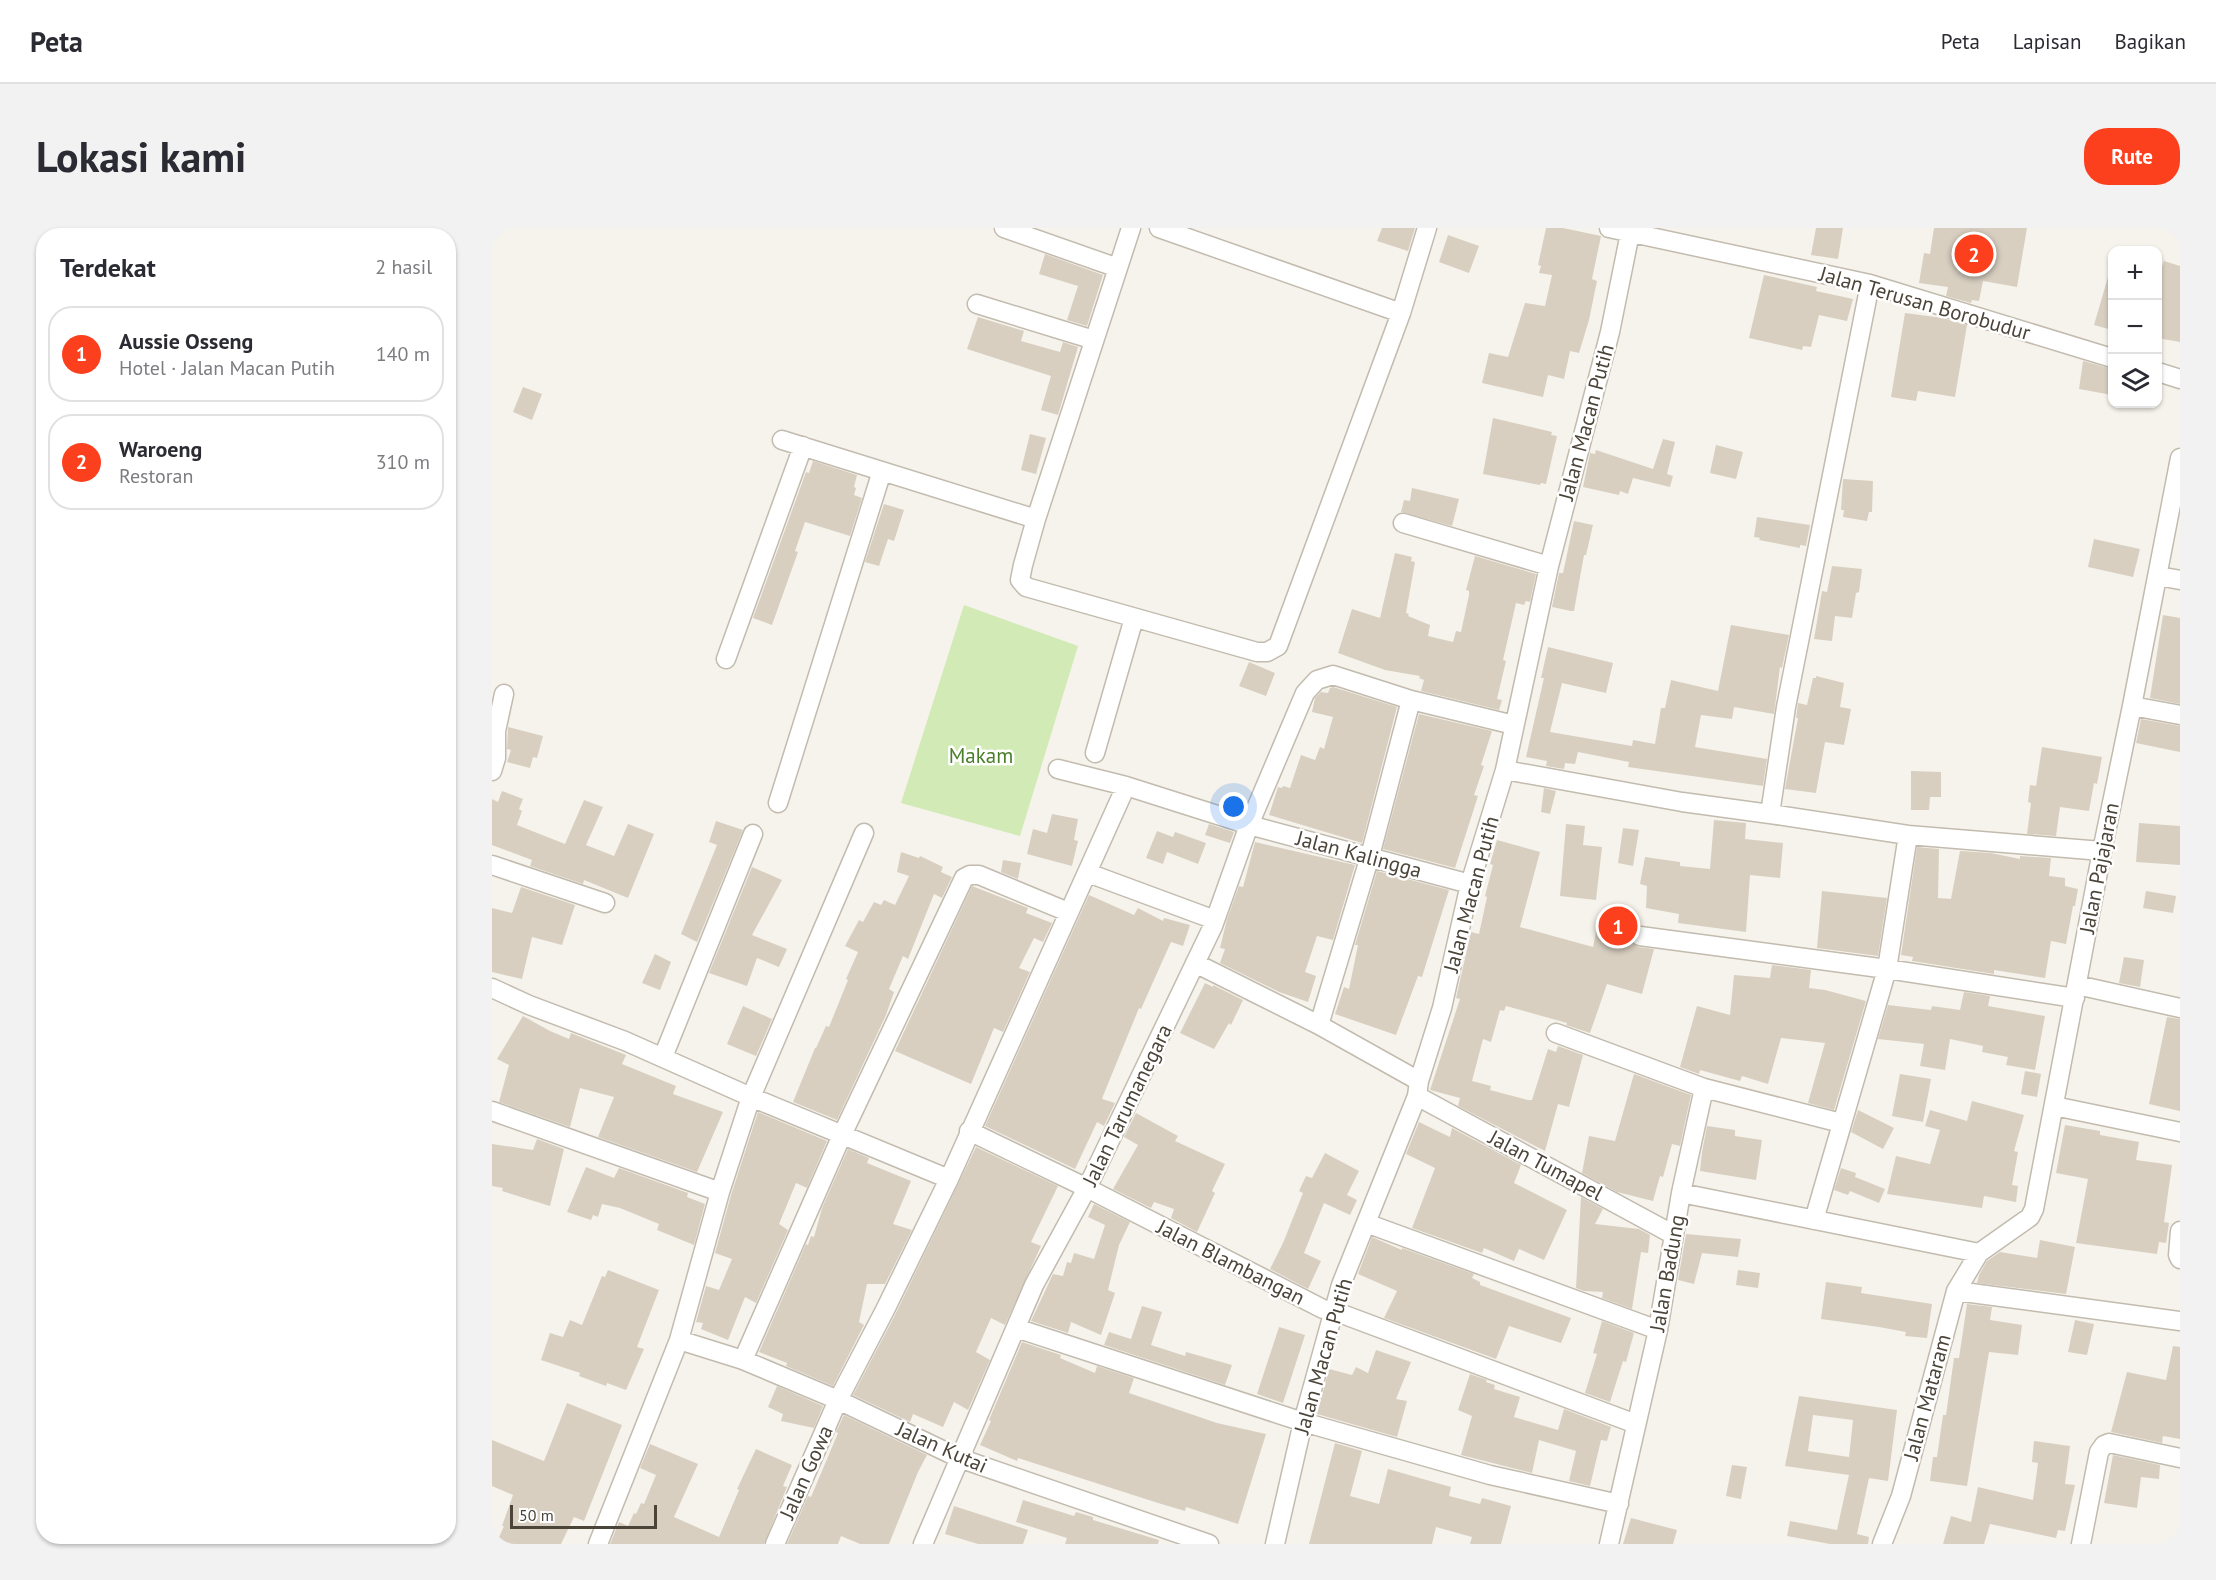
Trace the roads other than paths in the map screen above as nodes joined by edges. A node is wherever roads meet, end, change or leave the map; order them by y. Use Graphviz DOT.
graph roads {
  1 [pos="1004,228"];
  2 [pos="1131,228"];
  3 [pos="1159,228"];
  4 [pos="1426,228"];
  5 [pos="1609,228"];
  6 [pos="1631,230"];
  7 [pos="1118,268"];
  8 [pos="1870,284"];
  9 [pos="977,304"];
  10 [pos="1401,313"];
  11 [pos="1094,340"];
  12 [pos="2108,357"];
  13 [pos="2162,374"];
  14 [pos="2180,379"];
  15 [pos="782,440"];
  16 [pos="803,446"];
  17 [pos="2180,458"];
  18 [pos="882,471"];
  19 [pos="1036,519"];
  20 [pos="1403,523"];
  21 [pos="1549,566"];
  22 [pos="2158,576"];
  23 [pos="2180,580"];
  24 [pos="1134,618"];
  25 [pos="726,659"];
  26 [pos="504,694"];
  27 [pos="1411,700"];
  28 [pos="2132,706"];
  29 [pos="2180,715"];
  30 [pos="1514,725"];
  31 [pos="1095,753"];
  32 [pos="1058,769"];
  33 [pos="1505,770"];
  34 [pos="492,771"];
  35 [pos="1126,786"];
  36 [pos="778,803"];
  37 [pos="1770,814"];
  38 [pos="1249,825"];
  39 [pos="864,832"];
  40 [pos="753,834"];
  41 [pos="1908,836"];
  42 [pos="2102,851"];
  43 [pos="1370,856"];
  44 [pos="492,865"];
  45 [pos="1088,873"];
  46 [pos="1470,884"];
  47 [pos="605,903"];
  48 [pos="1068,912"];
  49 [pos="1215,921"];
  50 [pos="1640,936"];
  51 [pos="1195,963"];
  52 [pos="1887,969"];
  53 [pos="492,988"];
  54 [pos="2076,992"];
  55 [pos="2180,1008"];
  56 [pos="1319,1025"];
  57 [pos="1556,1033"];
  58 [pos="663,1057"];
  59 [pos="1704,1088"];
  60 [pos="1418,1089"];
  61 [pos="751,1097"];
  62 [pos="2054,1106"];
  63 [pos="492,1111"];
  64 [pos="1841,1123"];
  65 [pos="969,1131"];
  66 [pos="2180,1132"];
  67 [pos="842,1135"];
  68 [pos="949,1179"];
  69 [pos="1087,1188"];
  70 [pos="720,1192"];
  71 [pos="1681,1194"];
  72 [pos="1814,1220"];
  73 [pos="1366,1223"];
  74 [pos="2180,1231"];
  75 [pos="1674,1235"];
  76 [pos="1979,1253"];
  77 [pos="2180,1258"];
  78 [pos="1956,1291"];
  79 [pos="1334,1311"];
  80 [pos="2180,1321"];
  81 [pos="1016,1328"];
  82 [pos="1658,1330"];
  83 [pos="679,1340"];
  84 [pos="743,1360"];
  85 [pos="838,1400"];
  86 [pos="1303,1422"];
  87 [pos="1636,1424"];
  88 [pos="959,1458"];
  89 [pos="2180,1458"];
  90 [pos="1618,1504"];
  91 [pos="929,1542"];
  92 [pos="598,1544"];
  93 [pos="775,1544"];
  94 [pos="1209,1544"];
  95 [pos="1275,1544"];
  96 [pos="1609,1544"];
  97 [pos="1882,1544"];
  98 [pos="2081,1544"];
  1 -- 7 [label="street"];
  2 -- 7 [label="street"];
  3 -- 10 [label="street"];
  4 -- 10 [label="street"];
  5 -- 6 [label="street, Jalan Terusan Borobudur"];
  6 -- 8 [label="street, Jalan Terusan Borobudur"];
  6 -- 21 [label="street, Jalan Macan Putih"];
  7 -- 11 [label="street"];
  8 -- 12 [label="street, Jalan Terusan Borobudur"];
  8 -- 37 [label="street"];
  9 -- 11 [label="street"];
  10 -- 24 [label="street"];
  11 -- 19 [label="street"];
  13 -- 14 [label="street"];
  15 -- 16 [label="street"];
  16 -- 18 [label="street"];
  16 -- 25 [label="street"];
  17 -- 22 [label="street, Jalan Pajajaran"];
  18 -- 19 [label="street"];
  18 -- 36 [label="street"];
  19 -- 24 [label="street"];
  20 -- 21 [label="street"];
  21 -- 30 [label="street, Jalan Macan Putih"];
  22 -- 23 [label="street"];
  22 -- 28 [label="street, Jalan Pajajaran"];
  24 -- 31 [label="street"];
  26 -- 34 [label="street"];
  27 -- 30 [label="street"];
  27 -- 38 [label="street, Jalan Tarumanegara"];
  27 -- 43 [label="street"];
  28 -- 29 [label="street"];
  28 -- 42 [label="street, Jalan Pajajaran"];
  30 -- 33 [label="street, Jalan Macan Putih"];
  32 -- 35 [label="street, Jalan Kalingga"];
  33 -- 37 [label="street"];
  33 -- 46 [label="street, Jalan Macan Putih"];
  35 -- 38 [label="street, Jalan Kalingga"];
  35 -- 45 [label="street, Jalan Gowa"];
  37 -- 41 [label="street"];
  38 -- 43 [label="street, Jalan Kalingga"];
  38 -- 49 [label="street, Jalan Tarumanegara"];
  39 -- 61 [label="street"];
  40 -- 58 [label="street"];
  41 -- 42 [label="street"];
  41 -- 52 [label="street"];
  42 -- 54 [label="street, Jalan Pajajaran"];
  43 -- 46 [label="street, Jalan Kalingga"];
  43 -- 56 [label="street"];
  44 -- 47 [label="street"];
  45 -- 48 [label="street, Jalan Gowa"];
  45 -- 49 [label="street"];
  46 -- 60 [label="street, Jalan Macan Putih"];
  48 -- 65 [label="street, Jalan Gowa"];
  48 -- 67 [label="street"];
  49 -- 51 [label="street, Jalan Tarumanegara"];
  50 -- 52 [label="street"];
  51 -- 56 [label="street, Jalan Tumapel"];
  51 -- 69 [label="street, Jalan Tarumanegara"];
  52 -- 54 [label="street"];
  52 -- 64 [label="street"];
  53 -- 58 [label="street"];
  54 -- 55 [label="street"];
  54 -- 62 [label="street, Jalan Pajajaran"];
  56 -- 60 [label="street, Jalan Tumapel"];
  57 -- 59 [label="street"];
  58 -- 61 [label="street"];
  59 -- 64 [label="street"];
  59 -- 71 [label="street"];
  60 -- 73 [label="street, Jalan Macan Putih"];
  60 -- 75 [label="street, Jalan Tumapel"];
  61 -- 67 [label="street"];
  61 -- 70 [label="street"];
  62 -- 66 [label="street"];
  62 -- 76 [label="street, Jalan Pajajaran"];
  63 -- 70 [label="street"];
  64 -- 72 [label="street"];
  65 -- 68 [label="street, Jalan Gowa"];
  65 -- 69 [label="street, Jalan Blambangan"];
  67 -- 68 [label="street"];
  67 -- 84 [label="street"];
  68 -- 85 [label="street, Jalan Gowa"];
  69 -- 79 [label="street, Jalan Blambangan"];
  69 -- 81 [label="street, Jalan Tarumanegara"];
  70 -- 83 [label="street"];
  71 -- 72 [label="street, Jalan Badung"];
  71 -- 75 [label="street, Jalan Badung"];
  72 -- 76 [label="street, Jalan Badung"];
  73 -- 79 [label="street, Jalan Macan Putih"];
  73 -- 82 [label="street"];
  74 -- 77 [label="street"];
  75 -- 82 [label="street, Jalan Badung"];
  76 -- 78 [label="street, Jalan Mataram"];
  78 -- 80 [label="street"];
  78 -- 97 [label="street, Jalan Mataram"];
  79 -- 86 [label="street, Jalan Macan Putih"];
  79 -- 87 [label="street, Jalan Blambangan"];
  81 -- 86 [label="street"];
  81 -- 88 [label="street, Jalan Tarumanegara"];
  82 -- 87 [label="street, Jalan Badung"];
  83 -- 84 [label="street, Jalan Kutai"];
  83 -- 92 [label="street"];
  84 -- 85 [label="street, Jalan Kutai"];
  85 -- 88 [label="street, Jalan Kutai"];
  85 -- 93 [label="street, Jalan Gowa"];
  86 -- 90 [label="street"];
  86 -- 95 [label="street, Jalan Macan Putih"];
  87 -- 90 [label="street, Jalan Badung"];
  88 -- 91 [label="street, Jalan Tarumanegara"];
  88 -- 94 [label="street, Jalan Kutai"];
  89 -- 98 [label="street"];
  90 -- 96 [label="street, Jalan Badung"];
}
